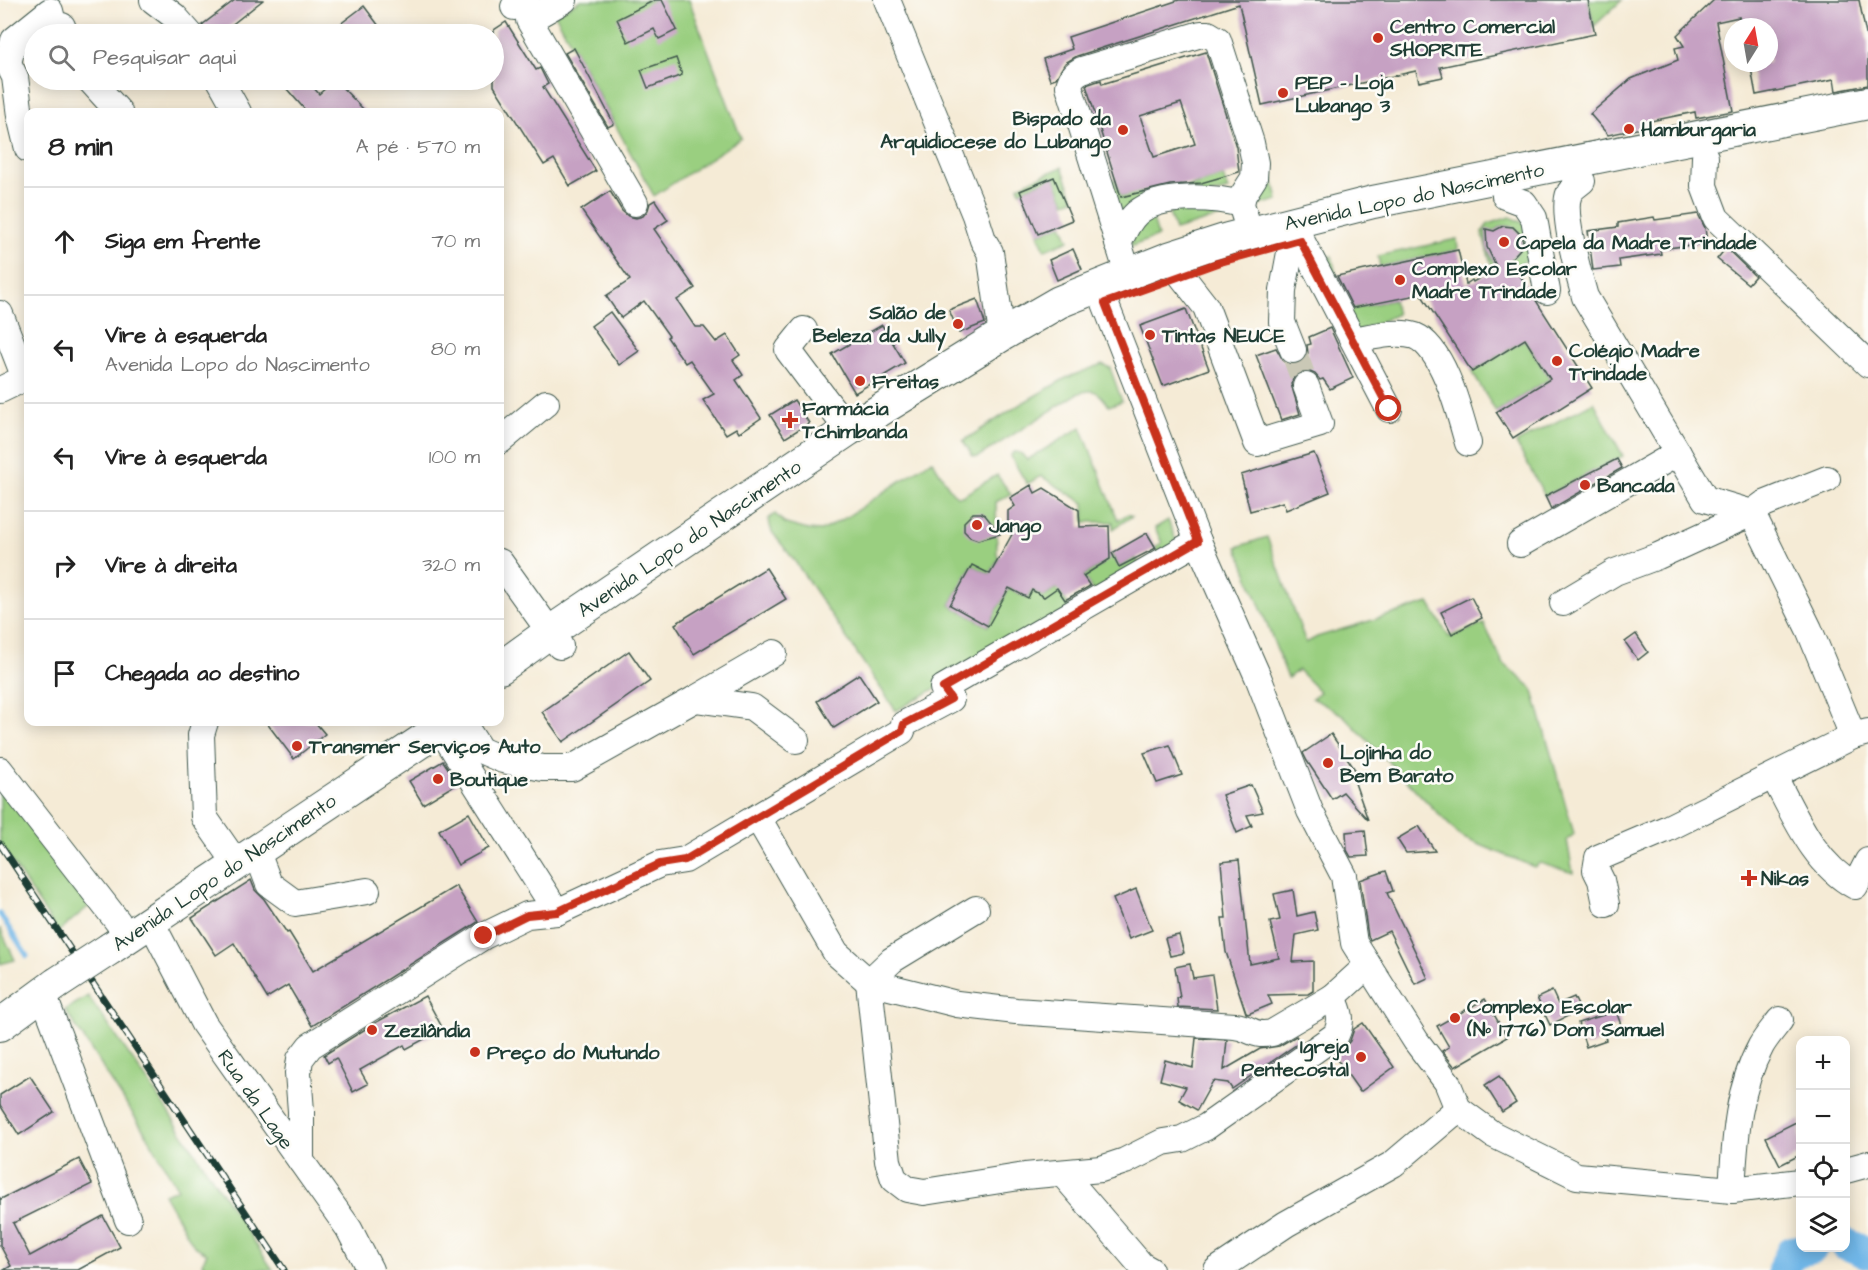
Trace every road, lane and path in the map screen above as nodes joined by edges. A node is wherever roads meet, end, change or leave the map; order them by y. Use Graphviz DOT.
graph roads {
  1 [pos="153,0"];
  2 [pos="564,0"];
  3 [pos="887,0"];
  4 [pos="34,24"];
  5 [pos="56,24"];
  6 [pos="181,24"];
  7 [pos="24,32"];
  8 [pos="4,62"];
  9 [pos="99,90"];
  10 [pos="226,90"];
  11 [pos="1868,103"];
  12 [pos="115,108"];
  13 [pos="236,108"];
  14 [pos="1868,125"];
  15 [pos="24,132"];
  16 [pos="1705,157"];
  17 [pos="1582,181"];
  18 [pos="1504,196"];
  19 [pos="635,203"];
  20 [pos="1245,219"];
  21 [pos="1296,241"];
  22 [pos="1118,244"];
  23 [pos="1574,260"];
  24 [pos="1542,265"];
  25 [pos="1128,274"];
  26 [pos="1181,275"];
  27 [pos="1547,291"];
  28 [pos="1105,303"];
  29 [pos="0,314"];
  30 [pos="804,330"];
  31 [pos="1002,335"];
  32 [pos="1354,340"];
  33 [pos="1293,350"];
  34 [pos="1868,364"];
  35 [pos="24,375"];
  36 [pos="24,378"];
  37 [pos="1306,386"];
  38 [pos="0,390"];
  39 [pos="546,403"];
  40 [pos="1389,409"];
  41 [pos="848,430"];
  42 [pos="504,438"];
  43 [pos="1468,443"];
  44 [pos="1678,453"];
  45 [pos="1827,479"];
  46 [pos="1752,513"];
  47 [pos="1198,541"];
  48 [pos="1520,544"];
  49 [pos="504,568"];
  50 [pos="1563,603"];
  51 [pos="555,639"];
  52 [pos="774,653"];
  53 [pos="504,666"];
  54 [pos="504,684"];
  55 [pos="695,699"];
  56 [pos="204,726"];
  57 [pos="438,726"];
  58 [pos="445,726"];
  59 [pos="447,726"];
  60 [pos="1860,734"];
  61 [pos="796,740"];
  62 [pos="0,770"];
  63 [pos="1774,777"];
  64 [pos="758,818"];
  65 [pos="242,850"];
  66 [pos="1868,861"];
  67 [pos="367,891"];
  68 [pos="1606,904"];
  69 [pos="976,909"];
  70 [pos="557,912"];
  71 [pos="151,922"];
  72 [pos="109,935"];
  73 [pos="1367,966"];
  74 [pos="48,982"];
  75 [pos="868,982"];
  76 [pos="1333,998"];
  77 [pos="0,1001"];
  78 [pos="1780,1020"];
  79 [pos="0,1025"];
  80 [pos="1458,1109"];
  81 [pos="301,1161"];
  82 [pos="1868,1164"];
  83 [pos="1850,1169"];
  84 [pos="1062,1173"];
  85 [pos="1796,1182"];
  86 [pos="1732,1190"];
  87 [pos="128,1220"];
  88 [pos="370,1270"];
  89 [pos="1150,1270"];
  90 [pos="1217,1270"];
  1 -- 6 [label="street"];
  2 -- 19 [label="street"];
  3 -- 31 [label="street"];
  4 -- 5 [label="street"];
  7 -- 8 [label="street"];
  8 -- 15 [label="street"];
  9 -- 12 [label="street"];
  10 -- 13 [label="street"];
  11 -- 20 [label="main road, Avenida Lopo do Nascimento"];
  14 -- 16 [label="main road, Avenida Lopo do Nascimento"];
  16 -- 17 [label="main road, Avenida Lopo do Nascimento"];
  16 -- 34 [label="street"];
  17 -- 18 [label="main road, Avenida Lopo do Nascimento"];
  17 -- 23 [label="street"];
  18 -- 21 [label="main road, Avenida Lopo do Nascimento"];
  18 -- 24 [label="street"];
  20 -- 22 [label="street"];
  20 -- 22 [label="street"];
  20 -- 25 [label="main road, Avenida Lopo do Nascimento"];
  21 -- 26 [label="main road, Avenida Lopo do Nascimento"];
  21 -- 32 [label="street"];
  21 -- 33 [label="street"];
  22 -- 25 [label="street"];
  23 -- 24 [label="street"];
  23 -- 44 [label="street"];
  24 -- 27 [label="street"];
  25 -- 31 [label="main road, Avenida Lopo do Nascimento"];
  26 -- 28 [label="main road, Avenida Lopo do Nascimento"];
  26 -- 37 [label="street"];
  28 -- 47 [label="street"];
  28 -- 51 [label="main road, Avenida Lopo do Nascimento"];
  29 -- 35 [label="street"];
  30 -- 41 [label="street"];
  31 -- 41 [label="main road, Avenida Lopo do Nascimento"];
  32 -- 40 [label="street"];
  32 -- 43 [label="street"];
  36 -- 38 [label="street"];
  39 -- 42 [label="street"];
  41 -- 51 [label="main road, Avenida Lopo do Nascimento"];
  44 -- 46 [label="street"];
  44 -- 48 [label="street"];
  45 -- 46 [label="street"];
  46 -- 50 [label="street"];
  46 -- 60 [label="street"];
  47 -- 64 [label="street"];
  47 -- 73 [label="street"];
  49 -- 51 [label="street"];
  51 -- 53 [label="main road, Avenida Lopo do Nascimento"];
  51 -- 54 [label="main road, Avenida Lopo do Nascimento"];
  52 -- 55 [label="street"];
  55 -- 59 [label="street"];
  55 -- 61 [label="street"];
  56 -- 65 [label="street"];
  57 -- 65 [label="main road, Avenida Lopo do Nascimento"];
  58 -- 70 [label="street"];
  60 -- 63 [label="street"];
  62 -- 72 [label="street"];
  63 -- 66 [label="street"];
  63 -- 68 [label="street"];
  64 -- 70 [label="street"];
  64 -- 75 [label="street"];
  65 -- 67 [label="street"];
  65 -- 71 [label="main road, Avenida Lopo do Nascimento"];
  65 -- 72 [label="main road, Avenida Lopo do Nascimento"];
  69 -- 75 [label="street"];
  70 -- 81 [label="street"];
  71 -- 72 [label="main road, Avenida Lopo do Nascimento"];
  71 -- 81 [label="street, Rua da Lage"];
  72 -- 74 [label="main road, Avenida Lopo do Nascimento, bridge"];
  73 -- 76 [label="street"];
  73 -- 80 [label="street"];
  74 -- 77 [label="main road, Avenida Lopo do Nascimento"];
  74 -- 79 [label="main road, Avenida Lopo do Nascimento"];
  74 -- 87 [label="street"];
  75 -- 76 [label="street"];
  75 -- 84 [label="street"];
  76 -- 84 [label="street"];
  78 -- 86 [label="street"];
  80 -- 86 [label="street"];
  80 -- 90 [label="street"];
  81 -- 88 [label="street, Rua da Lage"];
  82 -- 83 [label="street"];
  84 -- 89 [label="street"];
  85 -- 86 [label="street"];
}
